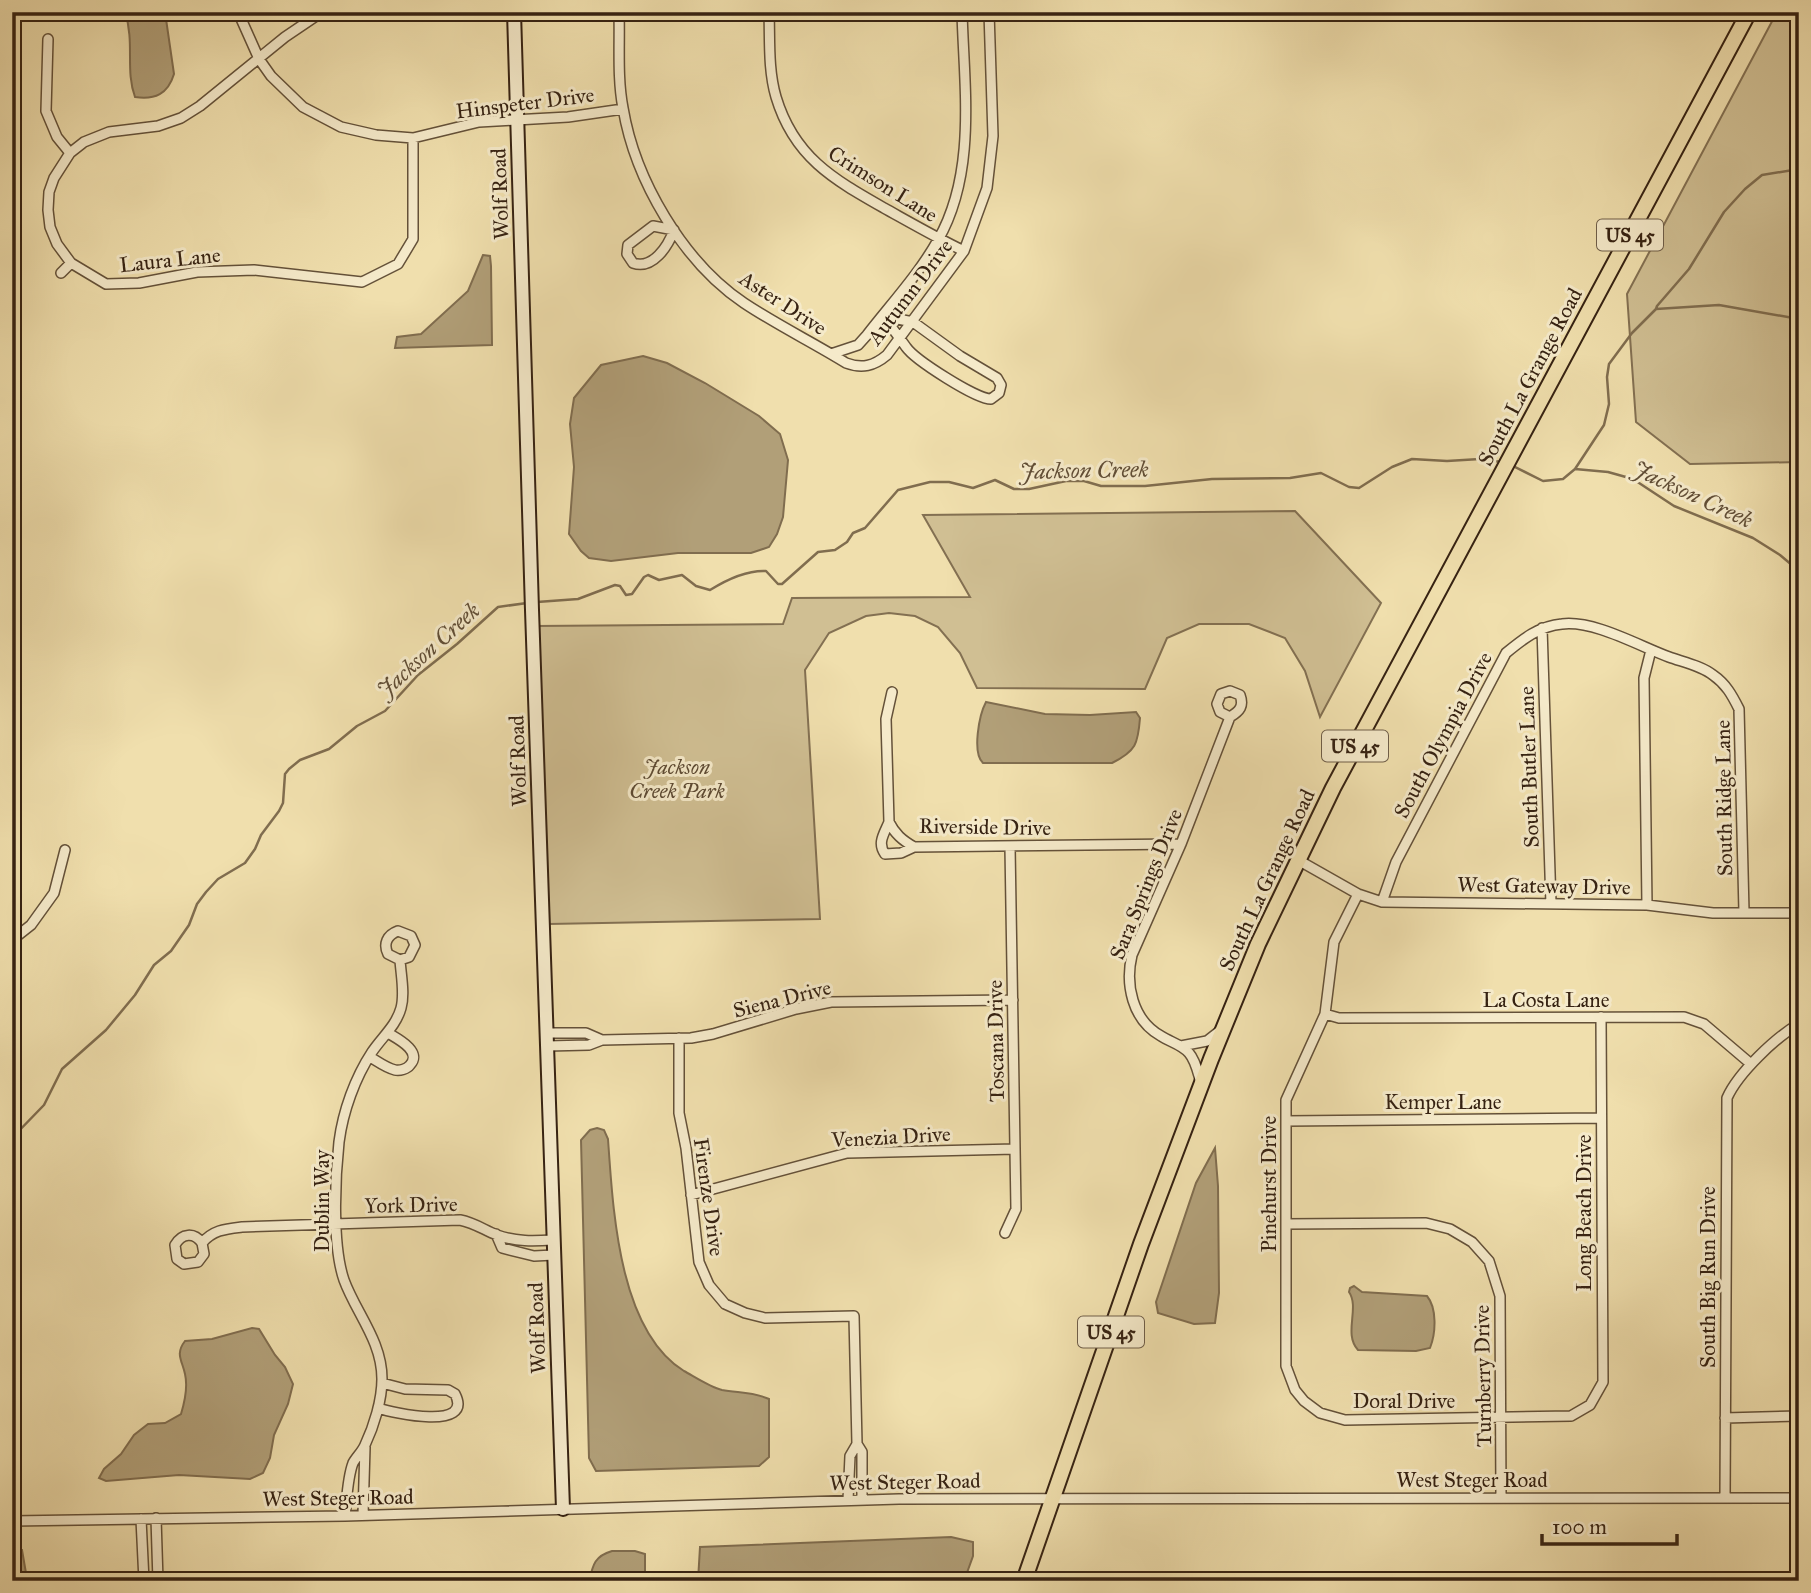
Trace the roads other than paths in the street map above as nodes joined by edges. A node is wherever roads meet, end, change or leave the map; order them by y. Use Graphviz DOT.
graph roads {
  1 [pos="238,12"];
  2 [pos="322,12"];
  3 [pos="514,12"];
  4 [pos="619,12"];
  5 [pos="769,12"];
  6 [pos="961,12"];
  7 [pos="989,12"];
  8 [pos="1749,12"];
  9 [pos="48,39"];
  10 [pos="259,59"];
  11 [pos="622,108"];
  12 [pos="517,121"];
  13 [pos="413,138"];
  14 [pos="70,153"];
  15 [pos="674,230"];
  16 [pos="939,239"];
  17 [pos="964,251"];
  18 [pos="71,263"];
  19 [pos="61,273"];
  20 [pos="883,316"];
  21 [pos="913,322"];
  22 [pos="901,337"];
  23 [pos="831,354"];
  24 [pos="1542,628"];
  25 [pos="1651,650"];
  26 [pos="892,692"];
  27 [pos="1230,717"];
  28 [pos="889,822"];
  29 [pos="1181,844"];
  30 [pos="914,847"];
  31 [pos="1010,847"];
  32 [pos="65,850"];
  33 [pos="1298,860"];
  34 [pos="1358,894"];
  35 [pos="1382,902"];
  36 [pos="1551,904"];
  37 [pos="1647,905"];
  38 [pos="1744,912"];
  39 [pos="1799,913"];
  40 [pos="12,940"];
  41 [pos="400,960"];
  42 [pos="1013,1000"];
  43 [pos="1325,1014"];
  44 [pos="1601,1017"];
  45 [pos="1799,1024"];
  46 [pos="1224,1028"];
  47 [pos="388,1032"];
  48 [pos="547,1033"];
  49 [pos="679,1038"];
  50 [pos="602,1040"];
  51 [pos="547,1046"];
  52 [pos="1181,1046"];
  53 [pos="370,1057"];
  54 [pos="1751,1064"];
  55 [pos="1201,1085"];
  56 [pos="1601,1118"];
  57 [pos="1286,1121"];
  58 [pos="1015,1149"];
  59 [pos="691,1195"];
  60 [pos="337,1224"];
  61 [pos="1286,1224"];
  62 [pos="1005,1233"];
  63 [pos="496,1234"];
  64 [pos="554,1240"];
  65 [pos="202,1243"];
  66 [pos="554,1255"];
  67 [pos="382,1383"];
  68 [pos="1304,1401"];
  69 [pos="1590,1405"];
  70 [pos="378,1408"];
  71 [pos="1799,1416"];
  72 [pos="1725,1418"];
  73 [pos="1502,1419"];
  74 [pos="857,1444"];
  75 [pos="365,1446"];
  76 [pos="1053,1497"];
  77 [pos="1501,1498"];
  78 [pos="1725,1498"];
  79 [pos="1799,1498"];
  80 [pos="848,1500"];
  81 [pos="862,1500"];
  82 [pos="563,1509"];
  83 [pos="363,1515"];
  84 [pos="345,1516"];
  85 [pos="141,1518"];
  86 [pos="156,1518"];
  87 [pos="12,1521"];
  88 [pos="144,1581"];
  89 [pos="158,1581"];
  90 [pos="463,1581"];
  91 [pos="479,1581"];
  92 [pos="1024,1581"];
  1 -- 10 [label="street, Hinspeter Drive"];
  2 -- 10 [label="street, Laura Lane"];
  3 -- 12 [label="main road, Wolf Road"];
  4 -- 11 [label="street, Aster Drive"];
  5 -- 16 [label="street, Crimson Lane"];
  6 -- 16 [label="street, Autumn Drive"];
  7 -- 17 [label="street, Autumn Drive"];
  8 -- 33 [label="main road, South La Grange Road / US 45"];
  9 -- 14 [label="street"];
  10 -- 13 [label="street, Hinspeter Drive"];
  10 -- 14 [label="street, Laura Lane"];
  11 -- 12 [label="street, Hinspeter Drive"];
  11 -- 15 [label="street, Aster Drive"];
  12 -- 13 [label="street, Hinspeter Drive"];
  12 -- 48 [label="main road, Wolf Road"];
  13 -- 18 [label="street, Laura Lane"];
  14 -- 18 [label="street, Laura Lane"];
  15 -- 15 [label="street"];
  15 -- 23 [label="street, Aster Drive"];
  16 -- 17 [label="street, Crimson Lane"];
  16 -- 20 [label="street, Autumn Drive"];
  17 -- 21 [label="street, Autumn Drive"];
  18 -- 19 [label="street"];
  20 -- 21 [label="street"];
  20 -- 22 [label="street"];
  20 -- 23 [label="street, Autumn Drive"];
  21 -- 22 [label="street, Autumn Drive"];
  21 -- 22 [label="street"];
  22 -- 23 [label="street, Autumn Drive"];
  24 -- 25 [label="street, South Olympia Drive"];
  24 -- 35 [label="street, South Olympia Drive"];
  24 -- 36 [label="street, South Butler Lane"];
  25 -- 37 [label="street"];
  25 -- 38 [label="street, South Ridge Lane"];
  26 -- 28 [label="street, Riverside Drive"];
  27 -- 29 [label="street, Sara Springs Drive"];
  28 -- 30 [label="street, Riverside Drive"];
  28 -- 30 [label="street"];
  29 -- 31 [label="street, Riverside Drive"];
  29 -- 52 [label="street, Sara Springs Drive"];
  30 -- 31 [label="street, Riverside Drive"];
  31 -- 42 [label="street, Toscana Drive"];
  32 -- 40 [label="street"];
  33 -- 34 [label="street, West Gateway Drive"];
  33 -- 46 [label="main road, South La Grange Road / US 45"];
  34 -- 35 [label="street, West Gateway Drive"];
  34 -- 43 [label="street, Pinehurst Drive"];
  35 -- 36 [label="street, West Gateway Drive"];
  36 -- 37 [label="street, West Gateway Drive"];
  37 -- 38 [label="street, West Gateway Drive"];
  38 -- 39 [label="street, West Gateway Drive"];
  41 -- 47 [label="street, Dublin Way"];
  42 -- 49 [label="street, Siena Drive"];
  42 -- 58 [label="street, Toscana Drive"];
  43 -- 44 [label="street, La Costa Lane"];
  43 -- 57 [label="street, Pinehurst Drive"];
  44 -- 54 [label="street, La Costa Lane"];
  44 -- 56 [label="street, Long Beach Drive"];
  45 -- 54 [label="street, South Big Run Drive"];
  46 -- 52 [label="street"];
  46 -- 55 [label="main road, South La Grange Road / US 45"];
  47 -- 53 [label="street, Dublin Way"];
  47 -- 53 [label="street"];
  48 -- 50 [label="street, Siena Drive"];
  48 -- 51 [label="main road, Wolf Road"];
  49 -- 50 [label="street, Siena Drive"];
  49 -- 59 [label="street, Firenze Drive"];
  50 -- 51 [label="street, Siena Drive"];
  51 -- 64 [label="main road, Wolf Road"];
  52 -- 55 [label="street, Sara Springs Drive"];
  53 -- 60 [label="street, Dublin Way"];
  54 -- 72 [label="street, South Big Run Drive"];
  55 -- 76 [label="main road, South La Grange Road / US 45"];
  56 -- 57 [label="street, Kemper Lane"];
  56 -- 69 [label="street, Long Beach Drive"];
  57 -- 61 [label="street, Pinehurst Drive"];
  58 -- 59 [label="street, Venezia Drive"];
  58 -- 62 [label="street, Toscana Drive"];
  59 -- 74 [label="street, Firenze Drive"];
  60 -- 63 [label="street, York Drive"];
  60 -- 65 [label="street, York Drive"];
  60 -- 67 [label="street, Dublin Way"];
  61 -- 68 [label="street, Pinehurst Drive"];
  61 -- 73 [label="street, Turnberry Drive"];
  63 -- 64 [label="street, York Drive"];
  63 -- 66 [label="street, York Drive"];
  64 -- 66 [label="main road, Wolf Road"];
  66 -- 82 [label="main road, Wolf Road"];
  67 -- 70 [label="street, Dublin Way"];
  67 -- 70 [label="street"];
  68 -- 73 [label="street, Doral Drive"];
  69 -- 73 [label="street, Doral Drive"];
  70 -- 75 [label="street, Dublin Way"];
  71 -- 72 [label="street"];
  72 -- 78 [label="street, South Big Run Drive"];
  73 -- 77 [label="street, Turnberry Drive"];
  74 -- 80 [label="street, Firenze Drive"];
  74 -- 81 [label="street, Firenze Drive"];
  75 -- 83 [label="street, Dublin Way"];
  75 -- 84 [label="street, Dublin Way"];
  76 -- 77 [label="street, West Steger Road"];
  76 -- 81 [label="street, West Steger Road"];
  76 -- 92 [label="main road, South La Grange Road / US 45"];
  77 -- 78 [label="street, West Steger Road"];
  78 -- 79 [label="street, West Steger Road"];
  80 -- 81 [label="street, West Steger Road"];
  80 -- 82 [label="street, West Steger Road"];
  82 -- 83 [label="street, West Steger Road"];
  83 -- 84 [label="street, West Steger Road"];
  84 -- 86 [label="street, West Steger Road"];
  85 -- 86 [label="street, West Steger Road"];
  85 -- 87 [label="street, West Steger Road"];
  85 -- 88 [label="street"];
  86 -- 89 [label="street"];
  90 -- 91 [label="street"];
}
